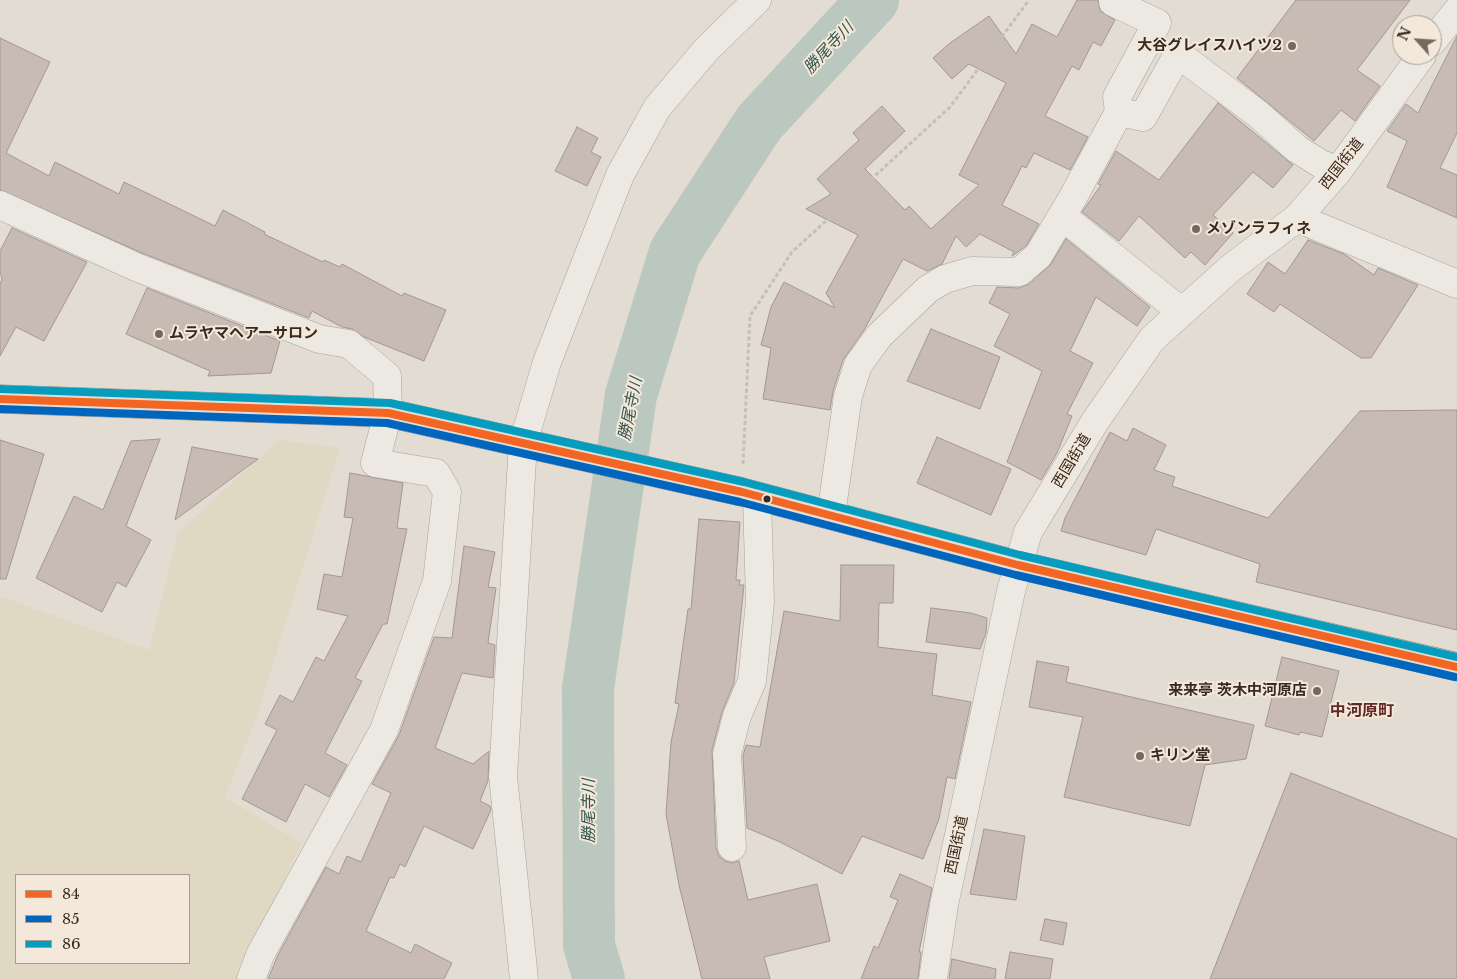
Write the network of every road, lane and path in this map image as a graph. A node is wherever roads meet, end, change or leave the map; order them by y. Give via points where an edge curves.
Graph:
1 (757, 0) edge
2 (1029, 0) edge
3 (1113, 2) dead end
4 (1457, 11) edge
5 (1442, 30) edge
6 (1415, 65) edge
7 (1119, 112) junction
8 (1338, 171) junction
9 (0, 205) edge
10 (1062, 216) junction
11 (1297, 218) junction
12 (1457, 284) edge
13 (1182, 312) junction
14 (0, 398) edge
15 (388, 413) junction
16 (532, 444) junction
17 (749, 494) junction
18 (831, 515) junction
19 (1018, 565) junction
20 (1457, 667) edge
21 (732, 847) dead end
22 (251, 979) edge
23 (524, 979) edge
24 (933, 979) edge

1 - 16 street via 706,50 657,108 620,175 548,362
2 - 17 path via 950,107 792,252 750,316
3 - 7 street via 1157,22 1117,97
4 - 5 street
6 - 8 street, 西国街道
7 - 8 street via 1143,118 1178,54 1258,114 1297,150
7 - 10 street
8 - 11 street, 西国街道
9 - 15 street via 136,267 319,339 349,344 387,376
10 - 13 street
10 - 18 street via 1038,256 1019,272 972,272 945,279 928,289 879,336 858,365 848,396
11 - 12 street
11 - 13 street, 西国街道 via 1232,267
13 - 19 street, 西国街道 via 1152,339 1094,423 1028,532
14 - 15 main road
15 - 16 main road
15 - 22 street via 375,463 436,473 448,492 437,581 384,730 260,955
16 - 17 main road
16 - 23 street via 503,776
17 - 18 main road
17 - 21 street via 760,602 752,682 737,716 727,754
18 - 19 main road
19 - 20 main road
19 - 24 street, 西国街道 via 944,905

